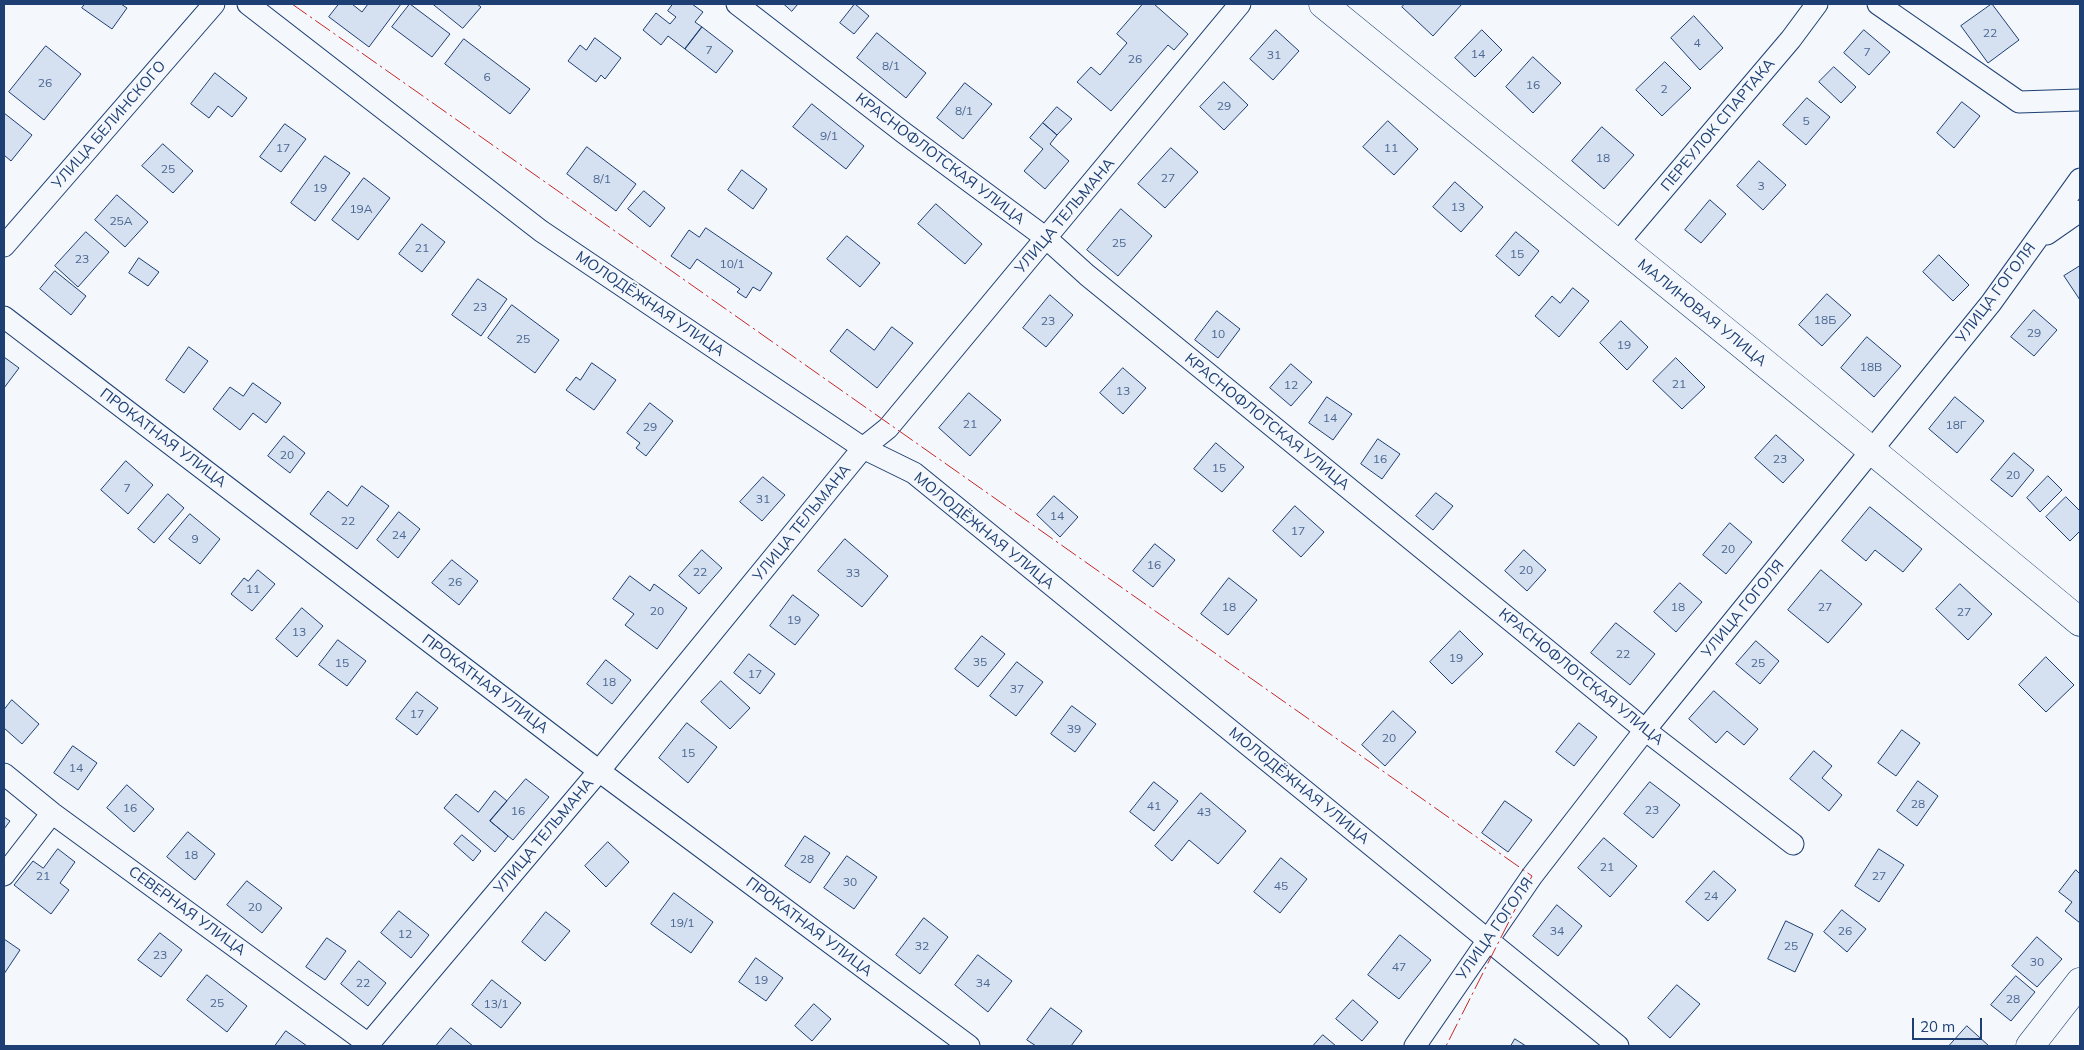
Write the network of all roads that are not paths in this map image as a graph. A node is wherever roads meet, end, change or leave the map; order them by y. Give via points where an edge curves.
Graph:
1 (214, 4) edge
2 (248, 4) edge
3 (738, 4) edge
4 (1240, 4) edge
5 (1323, 4) edge
6 (1817, 4) edge
7 (1878, 4) edge
8 (2080, 100) edge
9 (2080, 179) edge
10 (2080, 211) edge
11 (1046, 238) junction
12 (2035, 242) junction
13 (1617, 244) junction
14 (4, 246) edge
15 (4, 317) edge
16 (863, 448) junction
17 (1872, 449) junction
18 (2080, 622) edge
19 (1645, 730) junction
20 (599, 771) junction
21 (4, 774) edge
22 (52, 813) junction
23 (1793, 844) dead end
24 (4, 874) edge
25 (1487, 941) junction
26 (2080, 982) edge
27 (369, 1046) edge
28 (969, 1046) edge
29 (1415, 1046) edge
30 (1618, 1046) edge
31 (2030, 1046) edge

1 - 14 street, УЛИЦА БЕЛИНСКОГО
2 - 16 street, МОЛОДЁЖНАЯ УЛИЦА via 541,230
3 - 11 street, КРАСНОФЛОТСКАЯ УЛИЦА
4 - 11 street, УЛИЦА ТЕЛЬМАНА
5 - 13 street, МАЛИНОВАЯ УЛИЦА
6 - 13 street, ПЕРЕУЛОК СПАРТАКА
7 - 8 street via 2019,102
9 - 12 street, УЛИЦА ГОГОЛЯ
10 - 12 street
11 - 16 street, УЛИЦА ТЕЛЬМАНА via 888,428
11 - 19 street, КРАСНОФЛОТСКАЯ УЛИЦА
12 - 17 street, УЛИЦА ГОГОЛЯ via 1992,303
13 - 17 street, МАЛИНОВАЯ УЛИЦА
15 - 20 street, ПРОКАТНАЯ УЛИЦА
16 - 20 street, УЛИЦА ТЕЛЬМАНА
16 - 25 street, МОЛОДЁЖНАЯ УЛИЦА via 914,474
17 - 18 street, МАЛИНОВАЯ УЛИЦА
17 - 19 street, УЛИЦА ГОГОЛЯ
19 - 23 street, КРАСНОФЛОТСКАЯ УЛИЦА
19 - 25 street, УЛИЦА ГОГОЛЯ via 1532,876
20 - 27 street, УЛИЦА ТЕЛЬМАНА
20 - 28 street, ПРОКАТНАЯ УЛИЦА
21 - 22 street, СЕВЕРНАЯ УЛИЦА
22 - 24 street
22 - 27 street, СЕВЕРНАЯ УЛИЦА
25 - 29 street, УЛИЦА ГОГОЛЯ
25 - 30 street, МОЛОДЁЖНАЯ УЛИЦА
26 - 31 street

